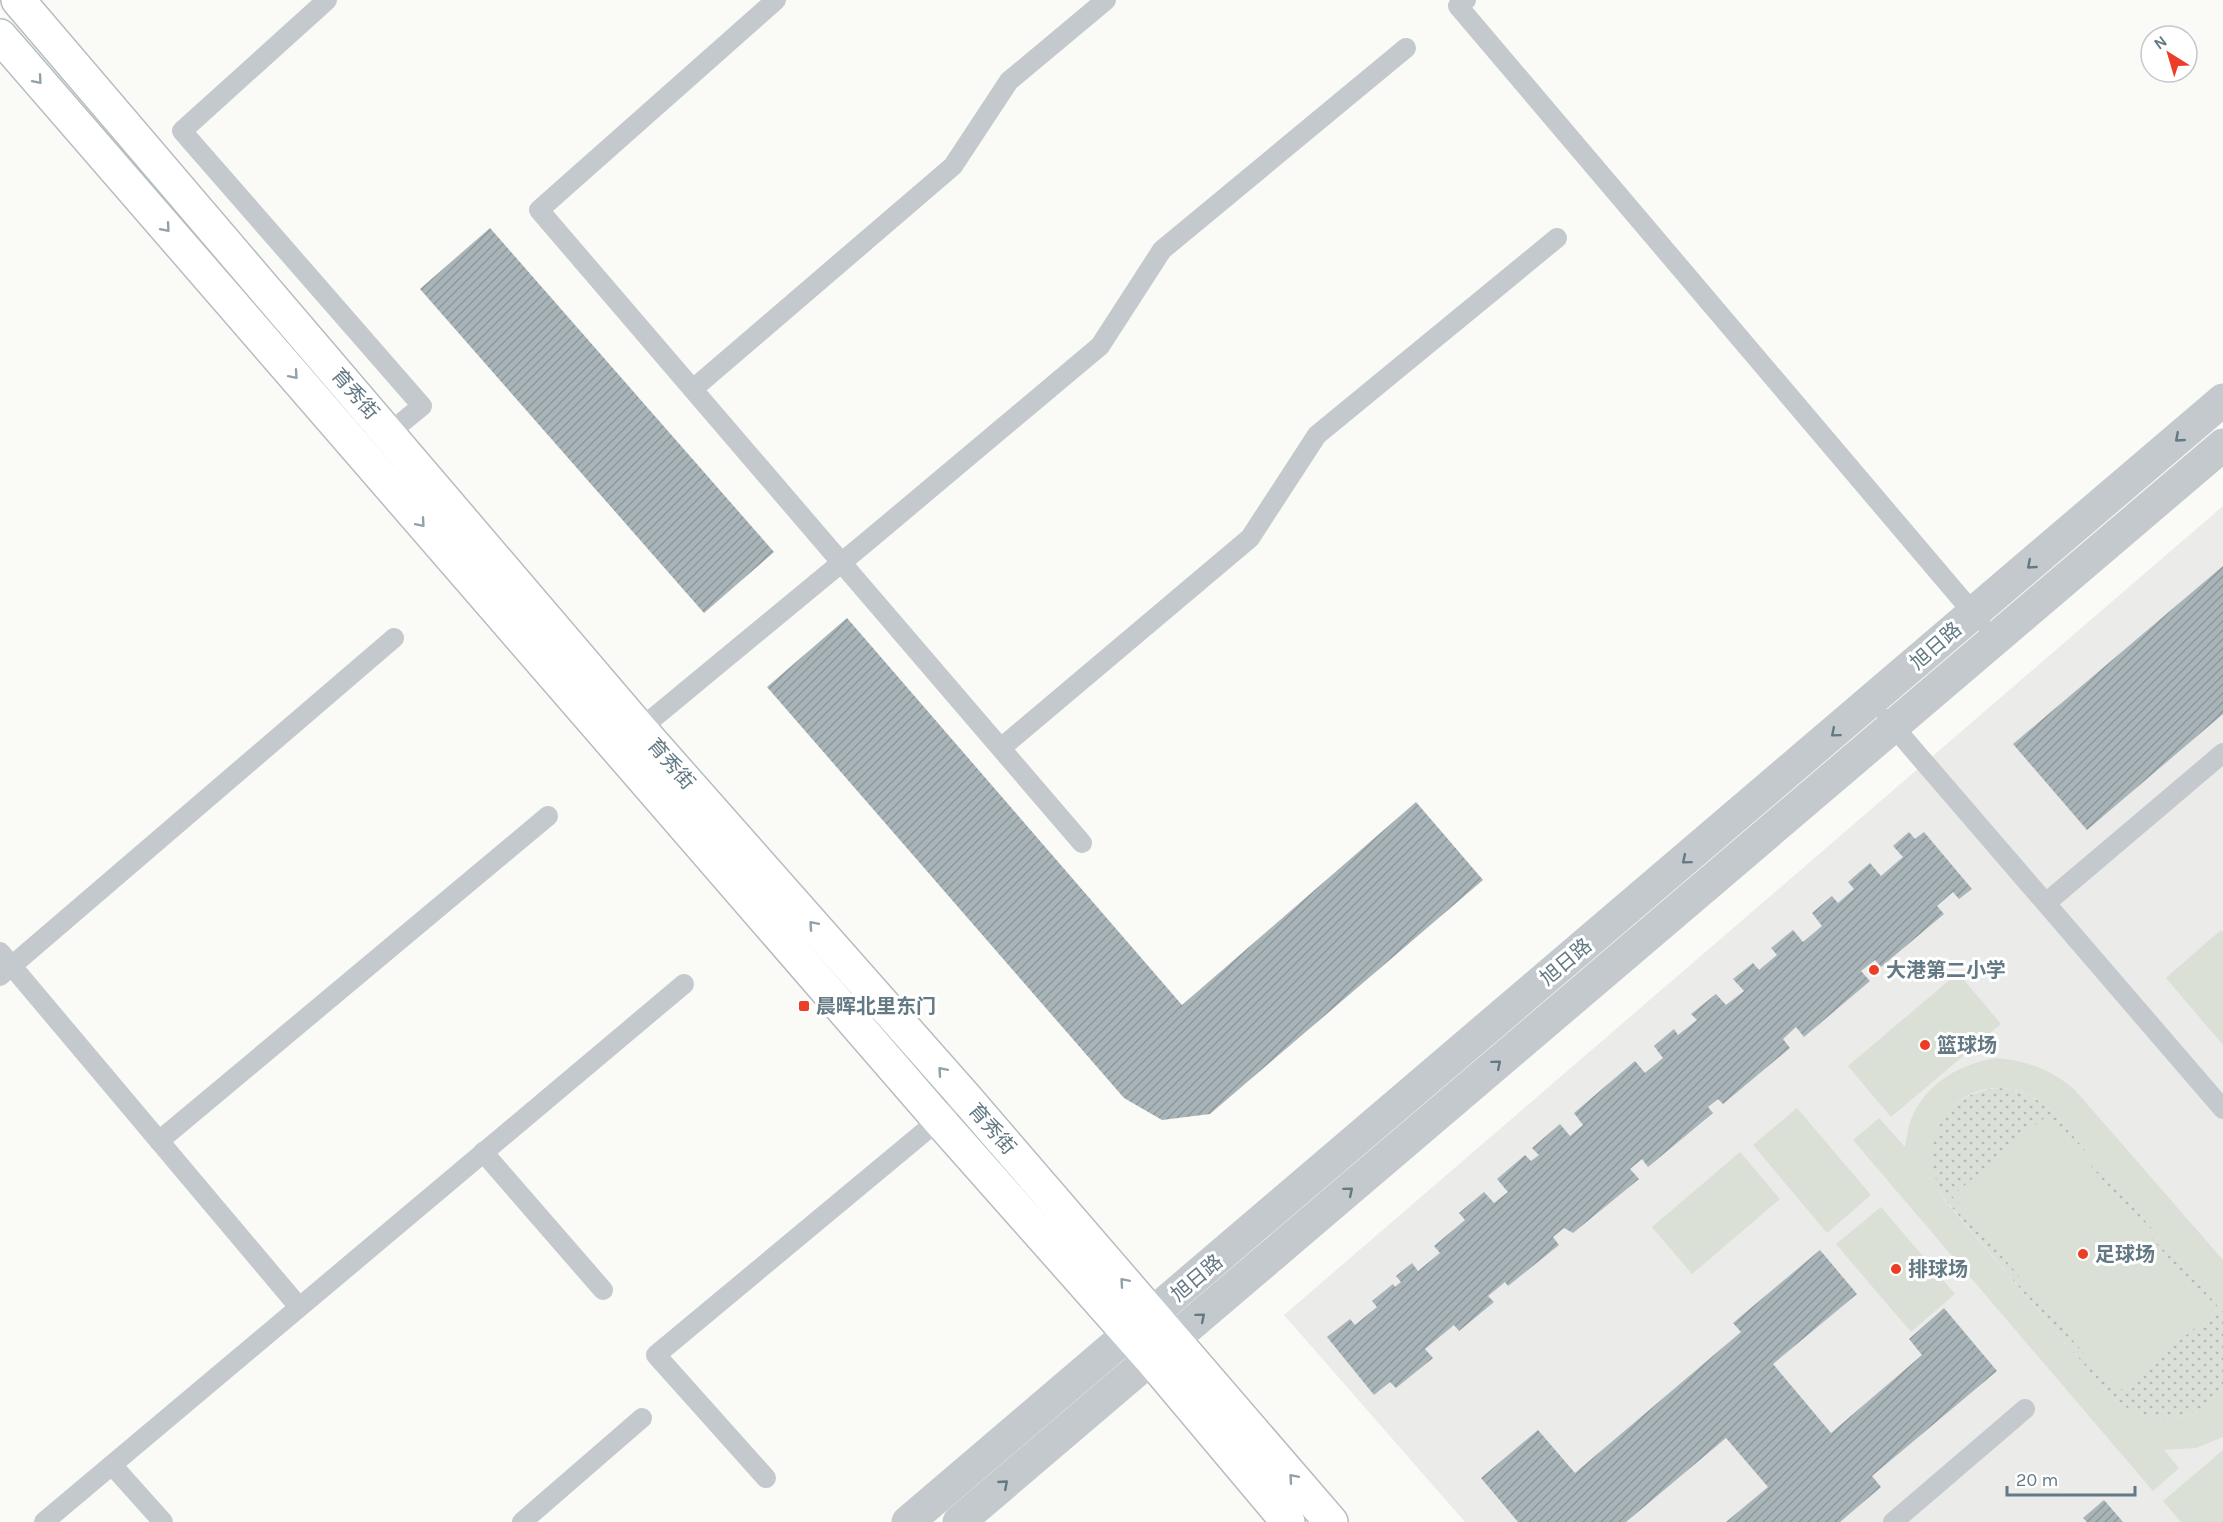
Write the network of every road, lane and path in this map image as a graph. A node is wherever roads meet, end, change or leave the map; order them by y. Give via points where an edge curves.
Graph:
1 (18, 0) edge
2 (327, 0) edge
3 (776, 0) edge
4 (1106, 0) edge
5 (1466, 0) edge
6 (0, 36) edge
7 (1406, 48) dead end
8 (1557, 238) dead end
9 (693, 389) junction
10 (2223, 400) edge
11 (388, 433) junction
12 (2223, 445) edge
13 (841, 562) junction
14 (1974, 614) junction
15 (394, 638) dead end
16 (1995, 640) junction
17 (1872, 701) junction
18 (1893, 726) junction
19 (640, 729) junction
20 (1001, 748) junction
21 (2223, 753) edge
22 (548, 816) dead end
23 (1082, 843) dead end
24 (2046, 903) junction
25 (4, 964) edge
26 (684, 984) dead end
27 (965, 1097) junction
28 (2223, 1109) edge
29 (939, 1120) junction
30 (159, 1141) junction
31 (483, 1152) junction
32 (603, 1290) dead end
33 (299, 1307) junction
34 (1141, 1325) junction
35 (1162, 1349) junction
36 (2025, 1409) dead end
37 (642, 1418) dead end
38 (112, 1465) junction
39 (766, 1478) dead end
40 (44, 1522) edge
41 (163, 1522) edge
42 (522, 1522) edge
43 (908, 1522) edge
44 (959, 1522) edge
45 (1288, 1522) edge
46 (1330, 1522) edge
47 (1893, 1522) edge

1 - 11 street, 育秀街
2 - 11 lane via 182,131 422,406
3 - 9 lane via 539,210
4 - 9 lane via 1009,81 953,166
5 - 14 lane via 1458,6
6 -> 29 street, 育秀街
7 - 13 lane via 1162,250 1100,346
8 - 20 lane via 1317,435 1250,538
9 - 13 lane
10 -> 14 street, 旭日路
11 - 19 street, 育秀街
12 - 16 street, 旭日路
13 - 19 lane
13 - 20 lane
14 - 16 lane
14 - 17 street, 旭日路
15 - 25 lane
16 - 18 street, 旭日路
17 - 18 lane
17 -> 34 street, 旭日路
18 - 24 lane
35 -> 18 street, 旭日路
27 -> 19 street, 育秀街
20 - 23 lane
21 - 24 lane
22 - 30 lane
24 - 28 lane
25 - 30 lane
26 - 31 lane
27 - 29 lane
34 -> 27 street, 育秀街
29 - 34 street, 育秀街
29 - 39 lane via 656,1355
30 - 33 lane
31 - 32 lane
31 - 33 lane
33 - 38 lane
34 - 35 street, 育秀街
34 - 43 street, 旭日路
44 -> 35 street, 旭日路
35 - 45 street, 育秀街
46 -> 35 street, 育秀街
36 - 47 lane
37 - 42 lane
38 - 40 lane
38 - 41 lane

